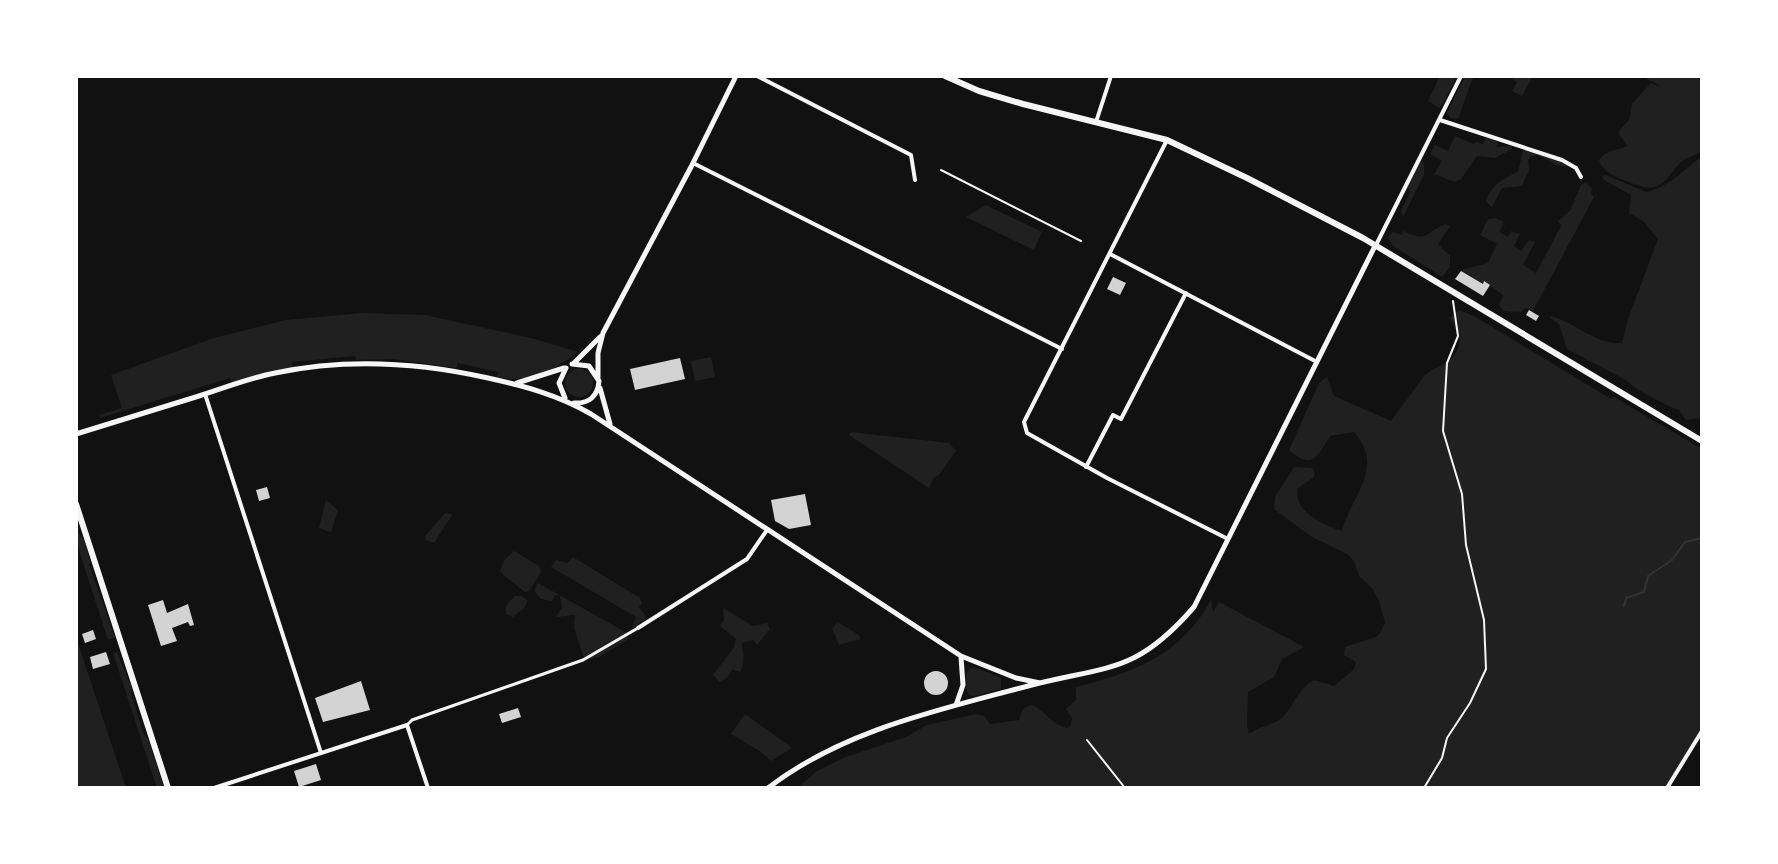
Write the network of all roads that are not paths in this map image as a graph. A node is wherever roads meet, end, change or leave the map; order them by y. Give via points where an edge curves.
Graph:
1 (736, 76) edge
2 (757, 76) edge
3 (945, 76) edge
4 (1111, 76) edge
5 (1461, 76) edge
6 (1440, 120) junction
7 (1096, 122) junction
8 (1167, 140) junction
9 (693, 163) junction
10 (1581, 177) dead end
11 (915, 180) dead end
12 (1375, 246) junction
13 (1110, 254) junction
14 (1186, 293) junction
15 (603, 333) junction
16 (1062, 349) junction
17 (1318, 363) junction
18 (569, 366) junction
19 (598, 377) junction
20 (514, 384) junction
21 (599, 384) junction
22 (205, 394) junction
23 (569, 401) junction
24 (613, 428) junction
25 (76, 434) edge
26 (1702, 441) edge
27 (1086, 467) junction
28 (76, 504) edge
29 (767, 530) junction
30 (1228, 539) junction
31 (638, 628) joint
32 (961, 656) junction
33 (1040, 683) junction
34 (955, 706) junction
35 (407, 725) junction
36 (1702, 731) edge
37 (321, 753) junction
38 (168, 788) edge
39 (214, 788) edge
40 (428, 788) edge
41 (768, 788) edge
42 (1667, 788) edge

1 - 9 street
2 - 11 street via 911,155
3 - 7 main road via 979,91
4 - 7 street
5 - 6 street
6 - 10 street via 1562,160
6 - 12 street
7 - 8 main road
8 - 12 main road
8 - 13 street
9 - 15 street
9 - 16 street
12 - 17 street
12 - 26 main road
13 - 14 street
13 - 16 street
14 - 17 street
14 - 27 street via 1121,419 1113,415
15 - 18 street
15 - 19 street
16 - 27 street via 1024,428
17 - 30 street
18 - 19 street via 586,365
18 - 20 street
18 - 23 street via 559,387
19 - 21 street
20 - 22 street via 455,370 371,363 275,373
20 - 23 street
21 - 23 street via 591,400
21 - 24 street
22 - 25 street
22 - 37 street
23 - 24 street
24 - 29 street
27 - 30 street
28 - 38 main road
29 - 31 street via 747,559
29 - 32 street
30 - 33 street via 1194,607 1153,648 1117,667
31 - 35 street via 583,660
32 - 33 street
32 - 34 street via 962,692
33 - 34 street
34 - 41 street via 834,747
35 - 37 street
35 - 40 street
36 - 42 street
37 - 39 street

